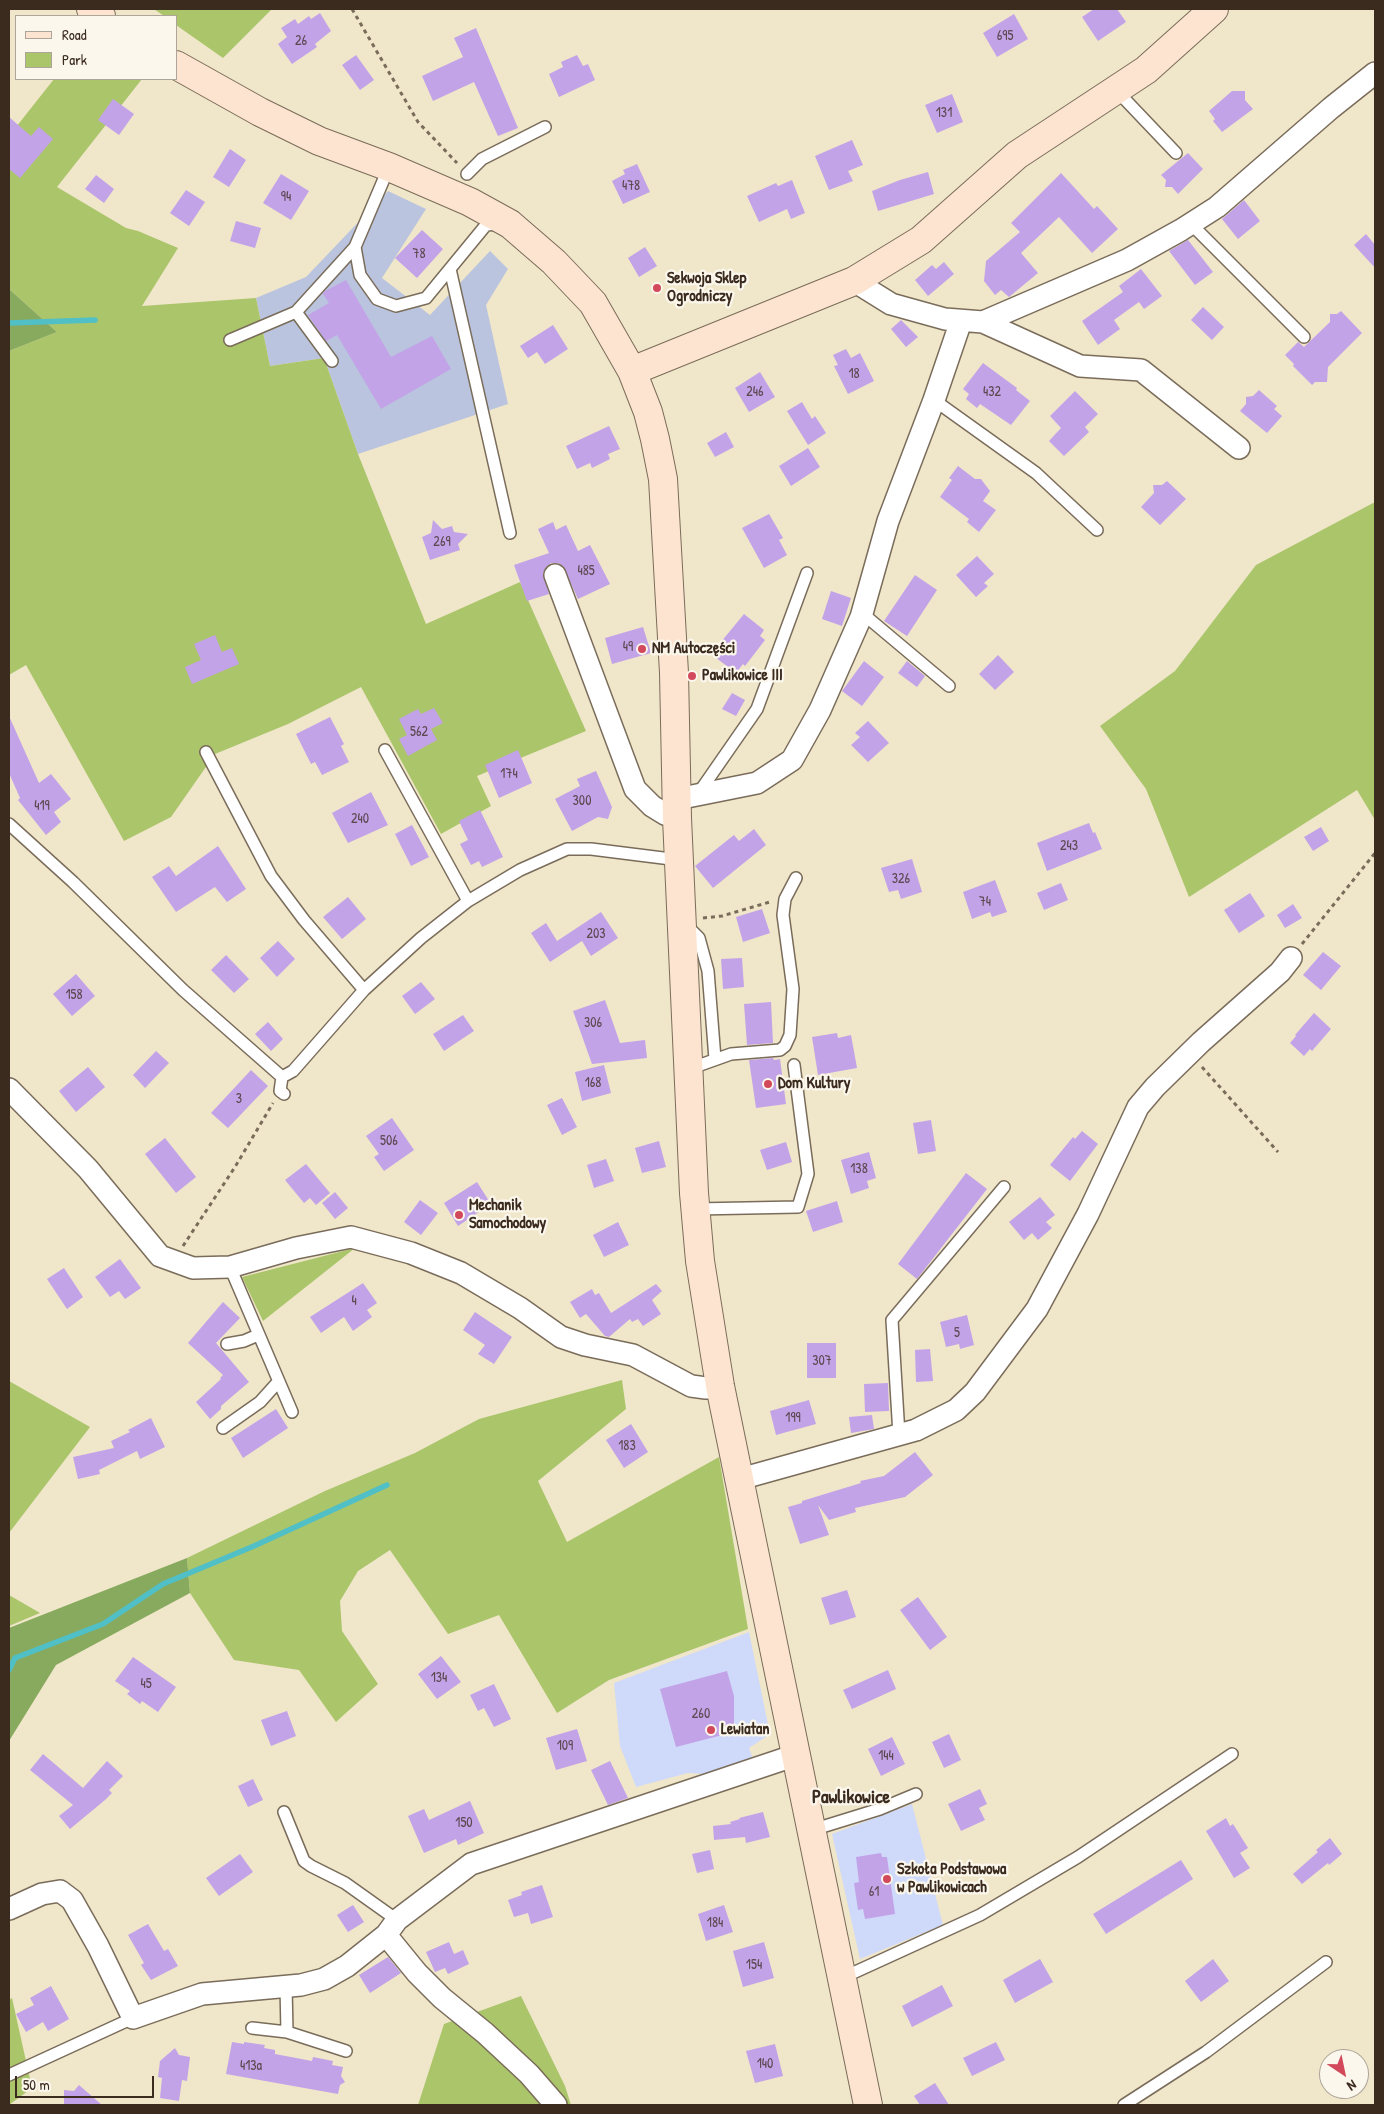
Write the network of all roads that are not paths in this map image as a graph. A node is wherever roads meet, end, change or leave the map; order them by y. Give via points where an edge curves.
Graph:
1 (1214, 9) edge
2 (178, 67) edge
3 (1372, 82) edge
4 (1116, 90) junction
5 (545, 127) dead end
6 (1176, 153) dead end
7 (389, 168) junction
8 (467, 174) road end
9 (510, 224) junction
10 (1191, 224) junction
11 (355, 247) junction
12 (450, 269) junction
13 (854, 281) junction
14 (296, 312) junction
15 (961, 321) junction
16 (983, 322) junction
17 (1304, 337) dead end
18 (230, 340) dead end
19 (332, 361) dead end
20 (632, 371) junction
21 (934, 400) junction
22 (1240, 448) dead end
23 (1097, 530) dead end
24 (510, 533) dead end
25 (807, 573) dead end
26 (555, 576) dead end
27 (862, 613) junction
28 (950, 686) dead end
29 (385, 750) dead end
30 (206, 752) dead end
31 (684, 804) junction
32 (9, 824) edge
33 (679, 860) junction
34 (796, 878) dead end
35 (468, 901) junction
36 (681, 920) junction
37 (1291, 958) road end
38 (364, 990) junction
39 (715, 1059) junction
40 (794, 1065) dead end
41 (689, 1069) junction
42 (282, 1077) junction
43 (9, 1090) edge
44 (282, 1093) road end
45 (1004, 1187) dead end
46 (696, 1209) junction
47 (230, 1267) junction
48 (258, 1335) junction
49 (228, 1344) dead end
50 (278, 1382) junction
51 (720, 1386) junction
52 (292, 1412) dead end
53 (223, 1428) dead end
54 (899, 1435) junction
55 (740, 1479) junction
56 (1232, 1754) dead end
57 (796, 1755) junction
58 (916, 1794) dead end
59 (284, 1812) dead end
60 (812, 1830) junction
61 (9, 1909) edge
62 (392, 1928) junction
63 (1326, 1962) dead end
64 (842, 1978) junction
65 (286, 1986) junction
66 (133, 2018) junction
67 (252, 2028) dead end
68 (287, 2032) junction
69 (346, 2052) dead end
70 (9, 2075) edge
71 (556, 2105) edge
72 (868, 2105) edge
73 (1124, 2105) edge

1 - 4 main road via 1146,70
2 - 7 main road via 319,141
3 - 10 street via 1217,207
4 - 6 lane
4 - 13 main road via 1017,155 921,240
5 - 8 lane via 482,159
7 - 9 main road via 470,202
7 - 11 lane
9 - 12 lane via 486,225
9 - 20 main road via 554,262 593,303
10 - 16 street via 1126,260
10 - 17 lane
11 - 12 lane via 360,276 377,299 396,306 426,298
11 - 14 lane
12 - 24 lane
13 - 15 street via 890,304
13 - 20 main road
14 - 18 lane
14 - 19 lane
15 - 16 street
15 - 21 street
16 - 22 street via 1080,366 1140,370
20 - 31 main road via 653,430 663,479
21 - 23 lane via 1036,473
21 - 27 street via 888,521
25 - 31 lane via 757,709
26 - 31 street via 635,789 665,814
27 - 28 lane
27 - 31 street via 820,710 792,760 758,783
29 - 35 lane
30 - 38 lane via 271,876
31 - 33 main road
32 - 42 lane via 182,990
33 - 35 lane via 567,849 520,870
33 - 36 main road
34 - 39 lane via 785,899 782,915 793,989 790,1035 780,1050 731,1054
35 - 38 lane
36 - 39 lane via 699,938 708,970
36 - 41 main road
37 - 54 street via 1138,1107 1088,1214 1037,1309 975,1392 956,1410
38 - 42 lane via 293,1072
39 - 41 lane
40 - 46 lane via 808,1174 798,1208
41 - 46 main road
42 - 44 lane
43 - 47 street via 88,1169 160,1256 193,1268
45 - 54 lane via 892,1320
46 - 51 main road via 700,1261
47 - 48 lane
47 - 51 street via 351,1236 411,1253 461,1273 561,1337 633,1355 691,1386
48 - 49 lane
48 - 50 lane
50 - 52 lane
50 - 53 lane via 260,1402
51 - 55 main road
54 - 55 street
55 - 57 main road
56 - 64 lane via 1078,1857 980,1915
57 - 60 main road
57 - 62 street via 471,1864
58 - 60 lane
59 - 62 lane via 304,1861 345,1883
60 - 64 main road
61 - 66 street via 42,1894 60,1892 72,1900
62 - 65 street via 347,1966 324,1979
62 - 71 street via 417,1973 529,2074
63 - 73 lane via 1206,2052
64 - 72 main road
65 - 66 street via 202,1994
65 - 68 lane
66 - 70 lane
67 - 68 lane
68 - 69 lane

